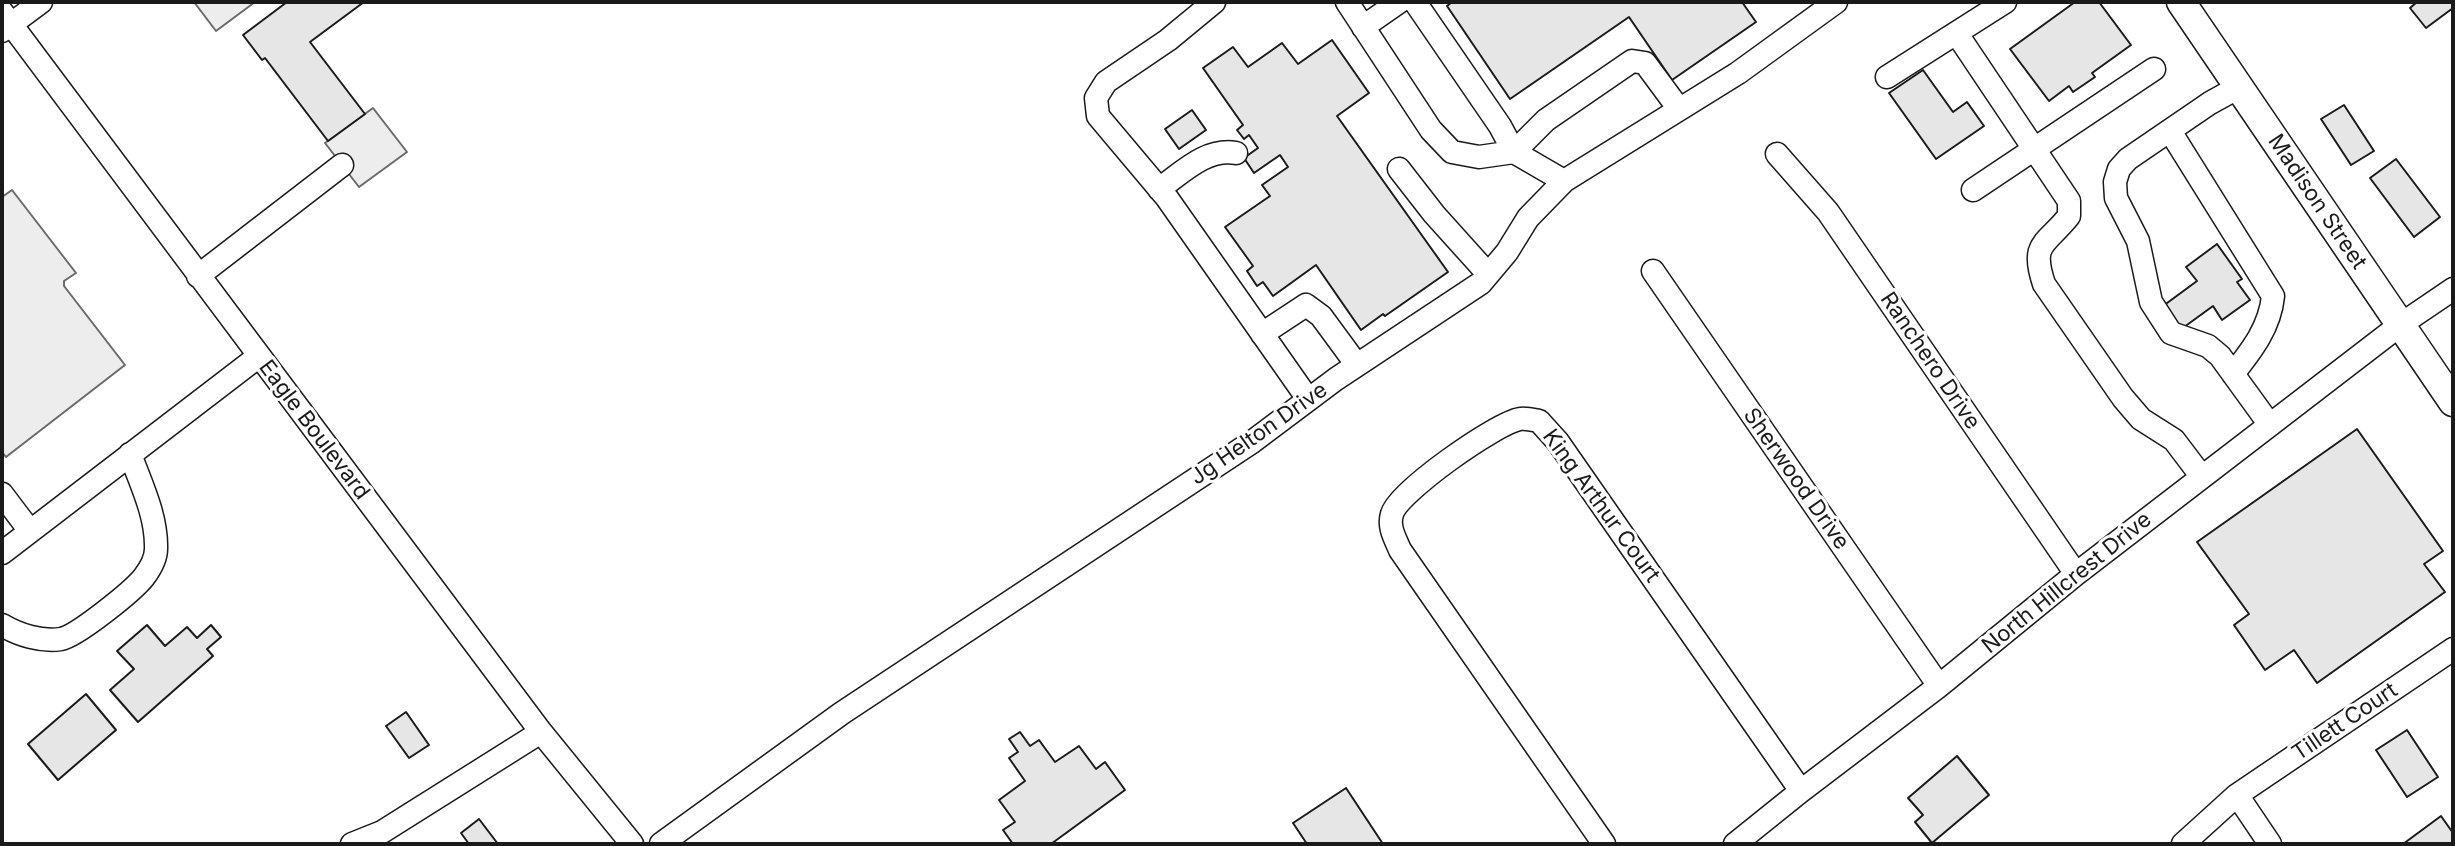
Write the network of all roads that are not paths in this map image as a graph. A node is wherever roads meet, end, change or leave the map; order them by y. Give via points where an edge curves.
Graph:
1 (41, 2) edge
2 (1214, 2) edge
3 (1347, 2) edge
4 (1399, 2) edge
5 (1415, 2) edge
6 (1836, 2) edge
7 (2005, 2) edge
8 (2181, 2) edge
9 (5, 23) edge
10 (1363, 27) junction
11 (1957, 34) junction
12 (2154, 69) dead end
13 (1887, 77) dead end
14 (2239, 87) junction
15 (1679, 109) junction
16 (2170, 131) junction
17 (2035, 149) junction
18 (1514, 152) junction
19 (1236, 153) dead end
20 (1777, 154) dead end
21 (342, 165) dead end
22 (1399, 169) dead end
23 (1564, 181) junction
24 (1159, 189) junction
25 (1973, 190) dead end
26 (1653, 271) dead end
27 (1488, 274) junction
28 (198, 276) junction
29 (2453, 289) edge
30 (2400, 325) junction
31 (1262, 334) junction
32 (259, 356) junction
33 (1357, 365) junction
34 (2233, 374) junction
35 (1308, 399) junction
36 (2453, 402) edge
37 (2270, 425) junction
38 (130, 454) junction
39 (2202, 477) junction
40 (2, 494) edge
41 (30, 531) junction
42 (2, 553) edge
43 (2076, 574) junction
44 (2, 625) edge
45 (2453, 649) edge
46 (1939, 686) junction
47 (541, 732) junction
48 (1801, 791) junction
49 (2237, 795) junction
50 (1744, 841) edge
51 (352, 844) edge
52 (632, 844) edge
53 (661, 844) edge
54 (1604, 844) edge
55 (2183, 844) edge
56 (2270, 844) edge

1 - 9 street
2 - 24 street via 1106,82 1096,98 1098,116
3 - 10 street
4 - 10 street
5 - 18 street
6 - 15 street, Jg Helton Drive
7 - 11 street
8 - 14 main road, Madison Street
9 - 28 street, Eagle Boulevard
10 - 18 street via 1431,130 1452,152 1479,157
11 - 13 street
11 - 17 street
12 - 17 street
14 - 16 street
14 - 30 main road, Madison Street
15 - 18 street via 1645,63 1632,61 1546,120
15 - 23 street, Jg Helton Drive
16 - 34 street via 2273,296 2256,345
16 - 34 street via 2119,169 2116,198 2138,241 2151,302 2171,333 2208,346
17 - 25 street
17 - 39 street via 2069,201 2069,216 2041,244 2044,284 2123,398 2141,419 2174,440
18 - 23 street
19 - 24 street via 1205,157
20 - 43 street, Ranchero Drive via 1828,212
21 - 28 street
22 - 27 street
23 - 27 street, Jg Helton Drive via 1528,218
24 - 31 street
26 - 46 street, Sherwood Drive
27 - 33 street, Jg Helton Drive
28 - 32 street, Eagle Boulevard
29 - 30 street, North Hillcrest Drive
30 - 36 main road, Madison Street
30 - 37 street, North Hillcrest Drive
31 - 33 street via 1306,305 1321,316
31 - 35 street
32 - 38 street
32 - 47 street, Eagle Boulevard
33 - 35 street, Jg Helton Drive
34 - 37 street
35 - 53 street, Jg Helton Drive via 1252,442 842,713
37 - 39 street, North Hillcrest Drive
38 - 41 street
38 - 44 street via 151,512 156,550 142,580 75,634 60,639 39,639
39 - 43 street, North Hillcrest Drive
40 - 41 street
41 - 42 street
43 - 46 street, North Hillcrest Drive
45 - 49 street, Tillett Court
46 - 48 street, North Hillcrest Drive
47 - 51 street via 382,832
47 - 52 street, Eagle Boulevard
48 - 50 street, North Hillcrest Drive
48 - 54 street, King Arthur Court via 1558,442 1539,421 1521,418 1483,435 1403,496 1392,511 1390,526 1400,550
49 - 55 street, Tillett Court
49 - 56 street

